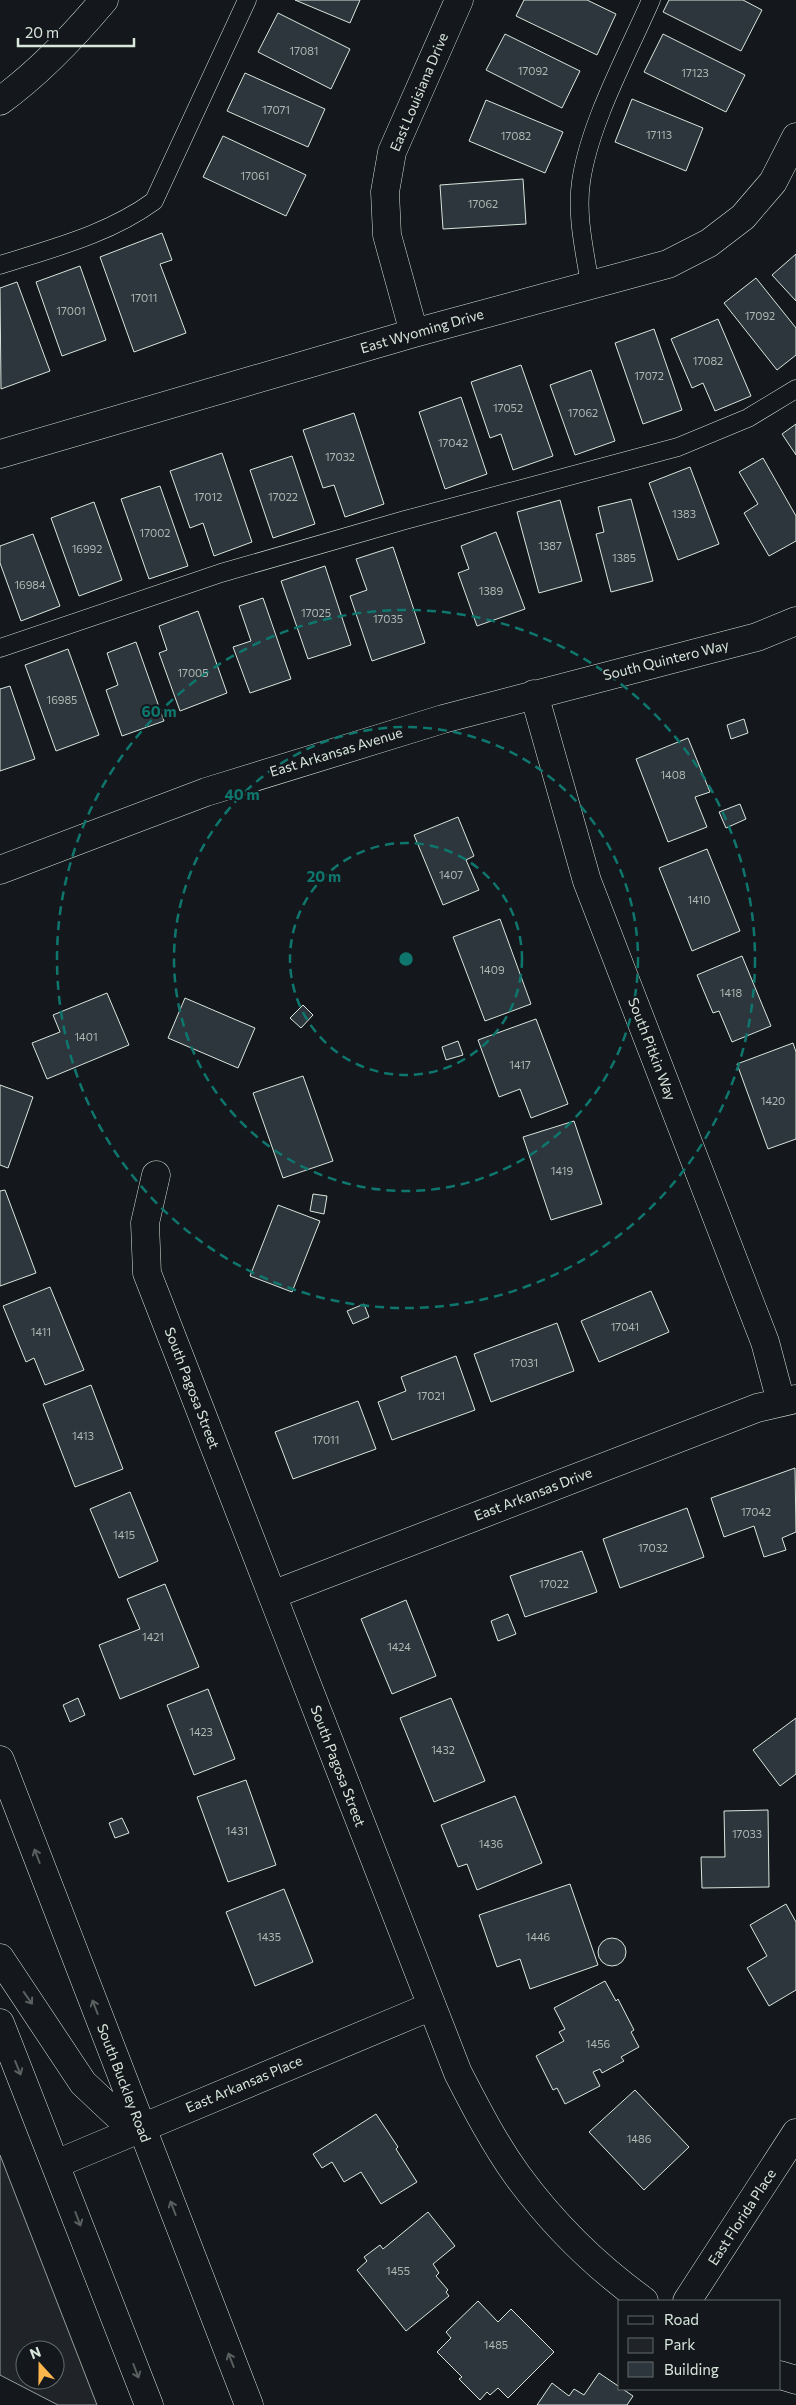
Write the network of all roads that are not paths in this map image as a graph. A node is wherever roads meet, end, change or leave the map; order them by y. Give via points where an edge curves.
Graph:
1 (104, 0) edge
2 (248, 0) edge
3 (459, 0) edge
4 (651, 0) edge
5 (0, 101) edge
6 (796, 137) edge
7 (0, 266) edge
8 (590, 285) junction
9 (414, 332) junction
10 (796, 389) edge
11 (0, 454) edge
12 (796, 621) edge
13 (0, 648) edge
14 (534, 694) junction
15 (0, 870) edge
16 (156, 1175) dead end
17 (788, 1400) edge
18 (272, 1595) junction
19 (0, 1760) edge
20 (0, 1958) edge
21 (432, 2006) junction
22 (0, 2023) edge
23 (141, 2126) junction
24 (796, 2133) edge
25 (56, 2164) junction
26 (643, 2300) edge
27 (688, 2300) edge
28 (781, 2375) edge
29 (796, 2380) edge
30 (149, 2405) edge
31 (249, 2405) edge

1 - 5 street via 72,39
2 - 7 lane via 154,200 131,218 99,232
3 - 9 street, East Louisiana Drive via 392,152 385,192 388,235
4 - 8 lane via 593,134 580,183 580,221
6 - 8 street, East Wyoming Drive via 773,182 743,217 709,243 668,264
8 - 9 street, East Wyoming Drive
9 - 11 street, East Wyoming Drive
10 - 13 lane via 748,418 678,447 221,573
12 - 14 street, South Quintero Way via 757,637
14 - 15 street, East Arkansas Avenue via 443,718 206,792
14 - 17 street, South Pitkin Way via 587,880
16 - 18 street, South Pagosa Street via 145,1223 147,1273
17 - 18 street, East Arkansas Drive via 757,1408
18 - 21 street, South Pagosa Street
23 -> 19 street, South Buckley Road
20 -> 23 street via 83,2083 117,2116
21 - 23 street, East Arkansas Place
21 - 26 street, South Pagosa Street via 458,2073 485,2126 517,2176 555,2221 619,2283
22 -> 25 street
23 - 25 street, East Arkansas Place
31 -> 23 street, South Buckley Road
24 - 27 street, East Florida Place
25 -> 30 street
28 - 29 street

